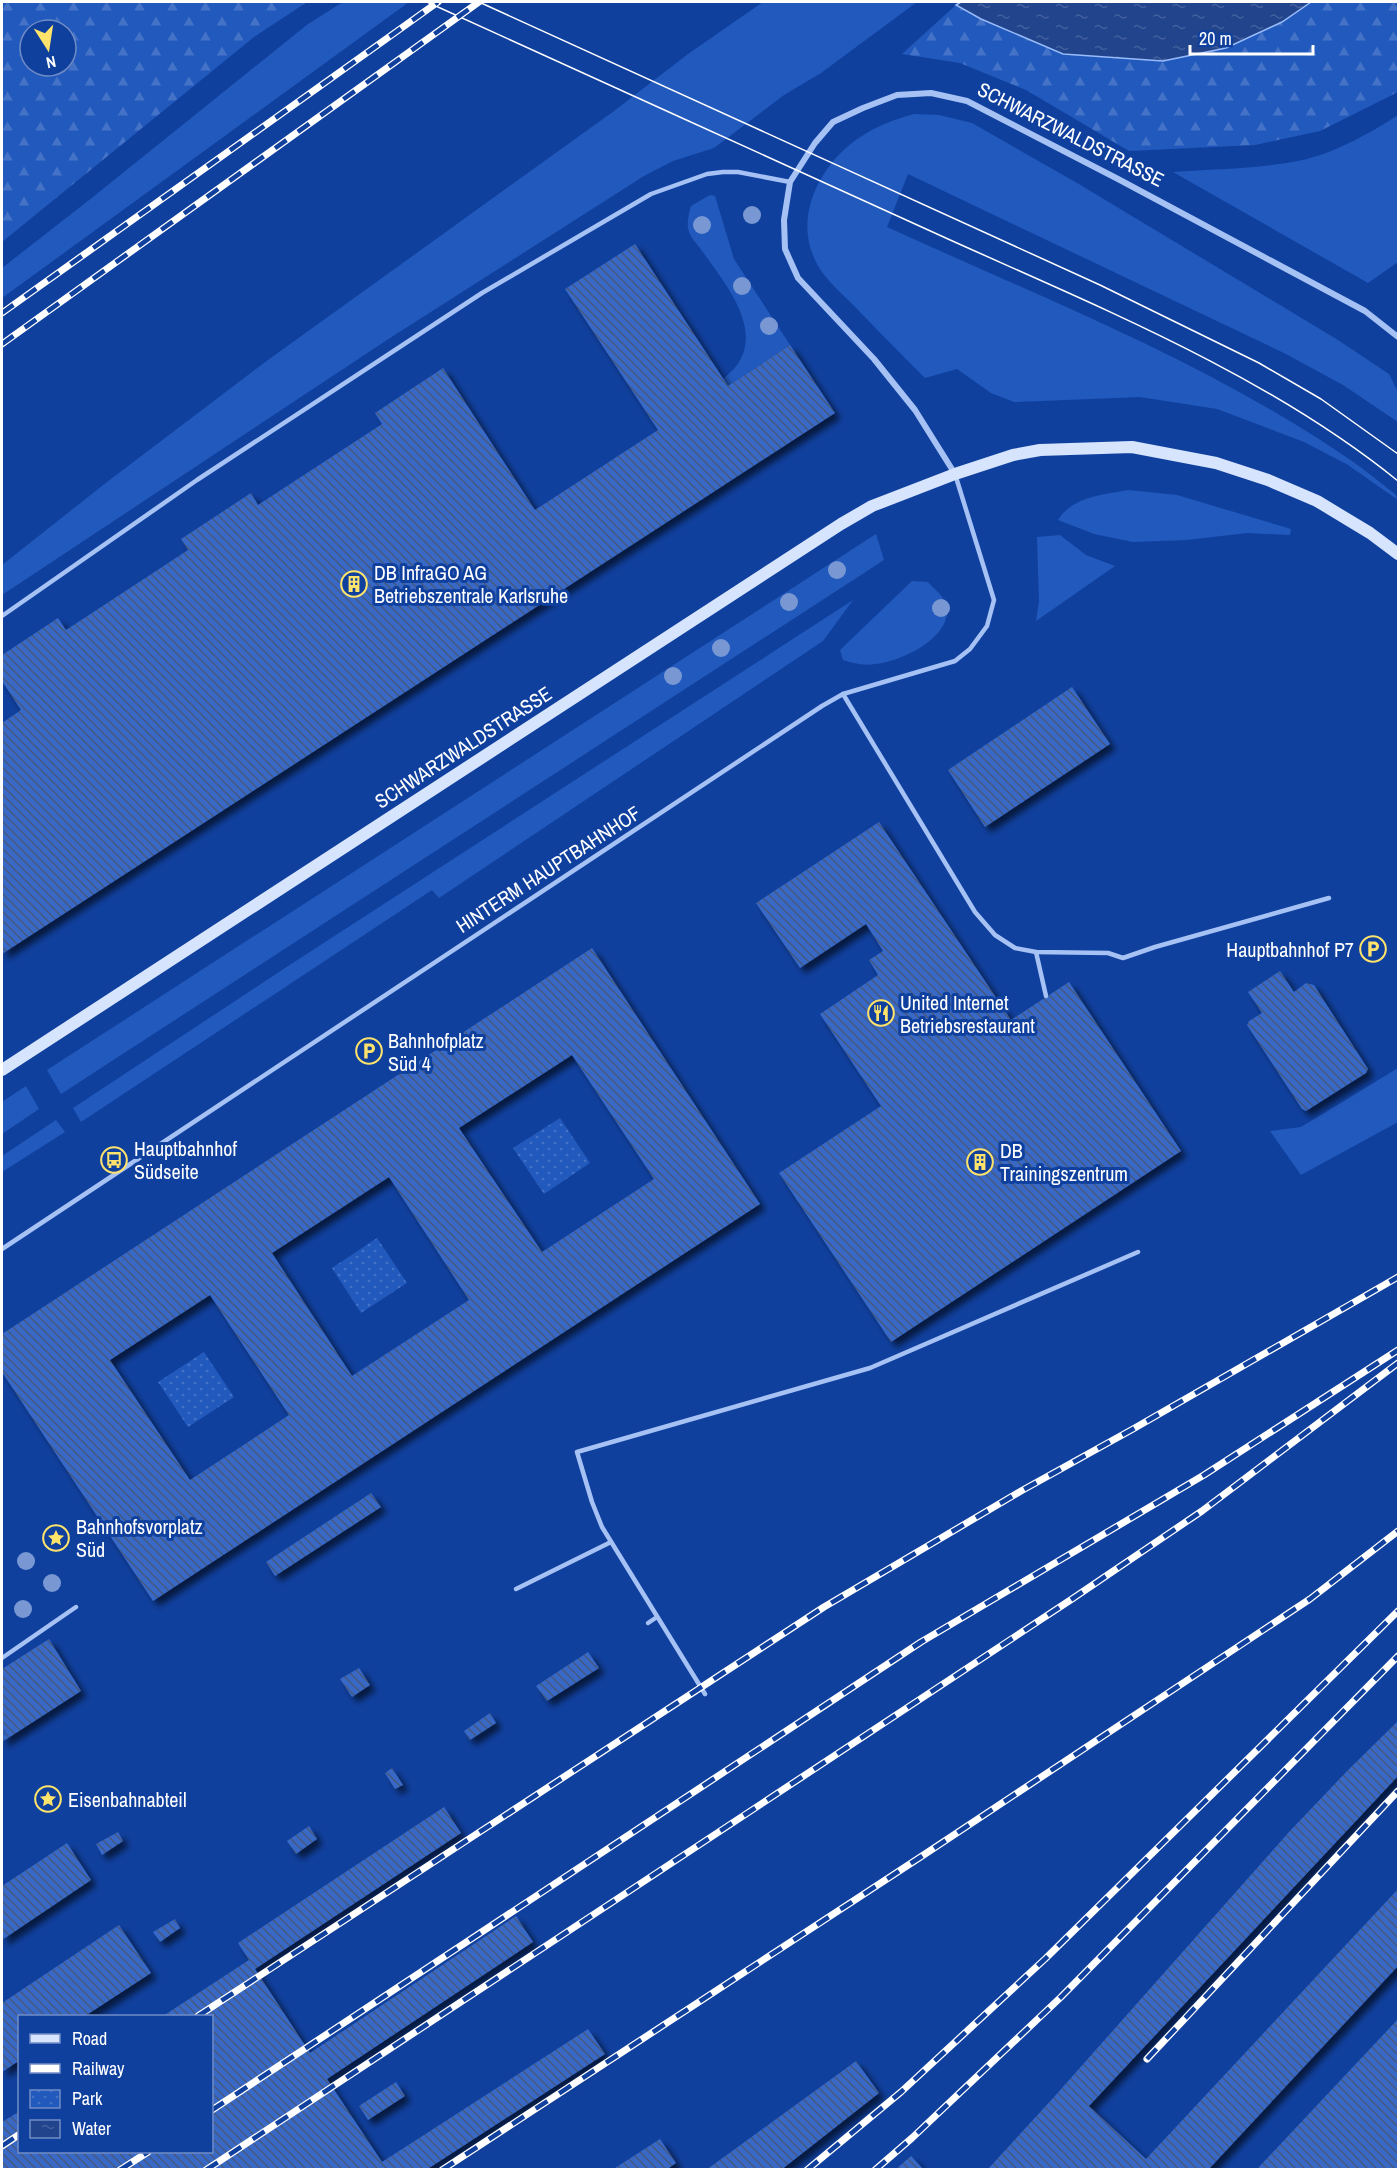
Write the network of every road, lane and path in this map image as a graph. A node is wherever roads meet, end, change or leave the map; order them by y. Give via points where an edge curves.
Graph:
1 (790, 182) junction
2 (1398, 337) edge
3 (955, 474) junction
4 (1398, 554) edge
5 (2, 616) edge
6 (843, 694) junction
7 (1329, 898) dead end
8 (1036, 952) junction
9 (1046, 996) dead end
10 (2, 1070) edge
11 (2, 1249) edge
12 (1138, 1252) dead end
13 (611, 1542) junction
14 (516, 1589) dead end
15 (76, 1606) dead end
16 (657, 1617) junction
17 (648, 1623) dead end
18 (2, 1658) edge
19 (705, 1694) dead end

1 - 2 street, SCHWARZWALDSTRASSE via 833,122 863,108 897,95 931,93 967,101 1365,311
1 - 3 street, SCHWARZWALDSTRASSE via 784,220 785,249 798,278 874,358 915,410
1 - 5 lane via 723,172 651,194 482,293 197,480
3 - 4 main road, SCHWARZWALDSTRASSE via 1040,450 1132,447 1216,463 1268,480 1317,501
3 - 6 lane, HINTERM HAUPTBAHNHOF via 994,600 987,626 970,649 954,661
3 - 10 main road, SCHWARZWALDSTRASSE via 872,506 841,524
6 - 8 lane via 975,912 995,935 1015,948
6 - 11 lane, HINTERM HAUPTBAHNHOF
7 - 8 lane via 1124,958 1108,953
8 - 9 lane
12 - 13 lane via 870,1368 577,1452 592,1502
13 - 14 lane
13 - 16 lane
15 - 18 lane
16 - 17 lane
16 - 19 lane

